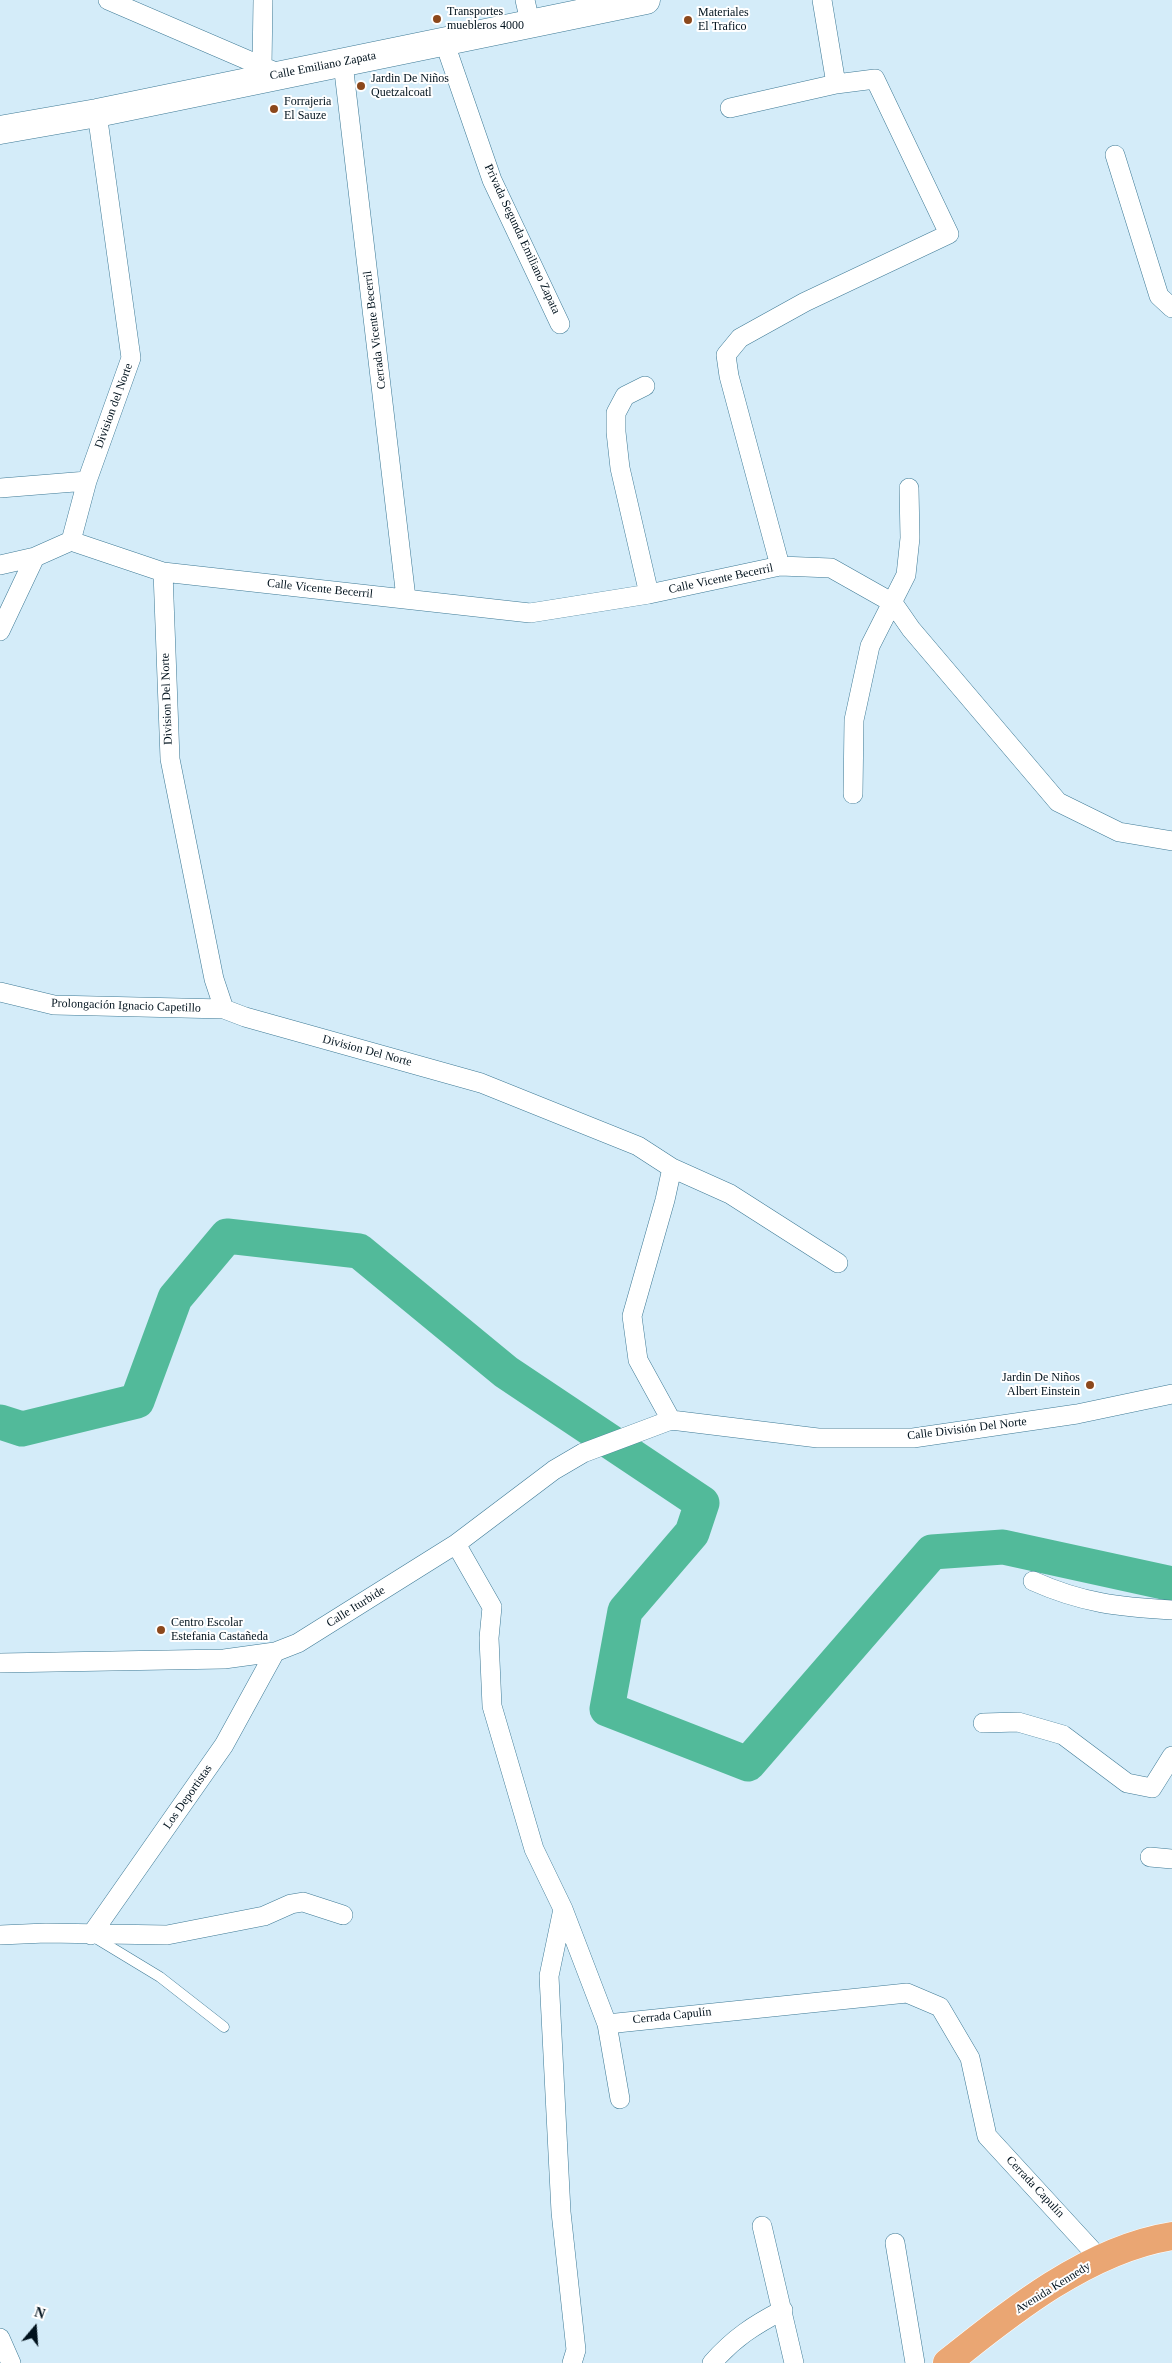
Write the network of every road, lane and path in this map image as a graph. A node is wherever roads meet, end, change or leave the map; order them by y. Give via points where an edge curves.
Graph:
1 (108, 0) edge
2 (263, 0) edge
3 (646, 0) edge
4 (822, 0) edge
5 (528, 11) edge
6 (444, 42) junction
7 (343, 63) junction
8 (271, 71) junction
9 (836, 84) junction
10 (730, 108) dead end
11 (97, 113) junction
12 (0, 130) edge
13 (1115, 155) dead end
14 (1172, 308) edge
15 (560, 324) dead end
16 (645, 386) dead end
17 (87, 481) junction
18 (0, 488) edge
19 (909, 488) dead end
20 (71, 541) junction
21 (35, 557) junction
22 (0, 565) edge
23 (780, 566) junction
24 (162, 572) junction
25 (649, 594) junction
26 (406, 598) junction
27 (893, 603) junction
28 (0, 630) edge
29 (853, 794) dead end
30 (1172, 840) edge
31 (0, 992) edge
32 (224, 1009) junction
33 (672, 1168) junction
34 (838, 1263) dead end
35 (1172, 1394) edge
36 (664, 1422) junction
37 (456, 1544) junction
38 (1033, 1581) dead end
39 (1172, 1610) edge
40 (275, 1652) junction
41 (0, 1663) edge
42 (983, 1723) dead end
43 (1172, 1756) edge
44 (1150, 1857) dead end
45 (1172, 1859) edge
46 (563, 1909) junction
47 (342, 1915) dead end
48 (0, 1935) edge
49 (91, 1935) junction
50 (607, 2024) junction
51 (224, 2027) dead end
52 (620, 2099) dead end
53 (762, 2226) dead end
54 (1172, 2236) edge
55 (895, 2242) dead end
56 (1100, 2259) junction
57 (783, 2310) junction
58 (0, 2338) edge
59 (11, 2363) edge
60 (572, 2363) edge
61 (712, 2363) edge
62 (794, 2363) edge
63 (915, 2363) edge
64 (947, 2363) edge

1 - 8 street
2 - 8 street
3 - 5 main road, Calle Emiliano Zapata
4 - 9 street
5 - 6 main road, Calle Emiliano Zapata
6 - 7 main road, Calle Emiliano Zapata
6 - 15 street, Privada Segunda Emiliano Zapata via 492,180
7 - 8 main road, Calle Emiliano Zapata
7 - 26 street, Cerrada Vicente Becerril
8 - 11 main road, Calle Emiliano Zapata
9 - 10 street
9 - 23 street via 875,79 949,234 804,302 740,338 726,356
11 - 12 main road, Calle Emiliano Zapata
11 - 17 street, Division del Norte via 131,358
13 - 14 street via 1159,296
16 - 25 street via 626,396 616,413 616,432 620,468
17 - 18 street
17 - 20 street, Division del Norte
19 - 27 street via 910,538 906,575
20 - 21 street
20 - 24 street
21 - 22 street
21 - 28 street
23 - 25 street, Calle Vicente Becerril
23 - 27 street, Calle Vicente Becerril via 832,568
24 - 26 street, Calle Vicente Becerril
24 - 32 street, Division Del Norte via 170,759 214,979
25 - 26 street, Calle Vicente Becerril via 530,613
27 - 29 street via 870,646 854,720
27 - 30 street, Calle Vicente Becerril via 911,629 1058,802 1118,832
31 - 32 street, Prolongación Ignacio Capetillo via 54,1005
32 - 33 street, Division Del Norte via 481,1083 638,1146
33 - 34 street, Division Del Norte via 730,1194
33 - 36 street via 632,1316 638,1360
35 - 36 street, Calle División Del Norte via 1077,1414 913,1438 818,1438
36 - 37 street, Calle Iturbide via 583,1454 554,1470
37 - 40 street, Calle Iturbide via 298,1643
37 - 46 street via 492,1607 489,1638 492,1706 534,1849
38 - 39 street via 1062,1594 1118,1607
40 - 41 street, Calle Iturbide via 224,1659
40 - 49 street, Los Deportistas via 224,1744
42 - 43 street via 1018,1722 1063,1735 1127,1783 1152,1788
44 - 45 street
46 - 50 street
46 - 60 street via 549,1976 561,2212 576,2350
47 - 49 street via 303,1902 264,1916 166,1935
48 - 49 street
49 - 51 lane via 160,1977
50 - 52 street
50 - 56 street, Cerrada Capulín via 907,1993 940,2007 970,2058 987,2136
53 - 57 street
54 - 56 main road, Avenida Kennedy via 1130,2246
55 - 63 street
56 - 64 main road, Avenida Kennedy via 1063,2279 988,2330
57 - 61 street via 749,2328
57 - 62 street
58 - 59 street

